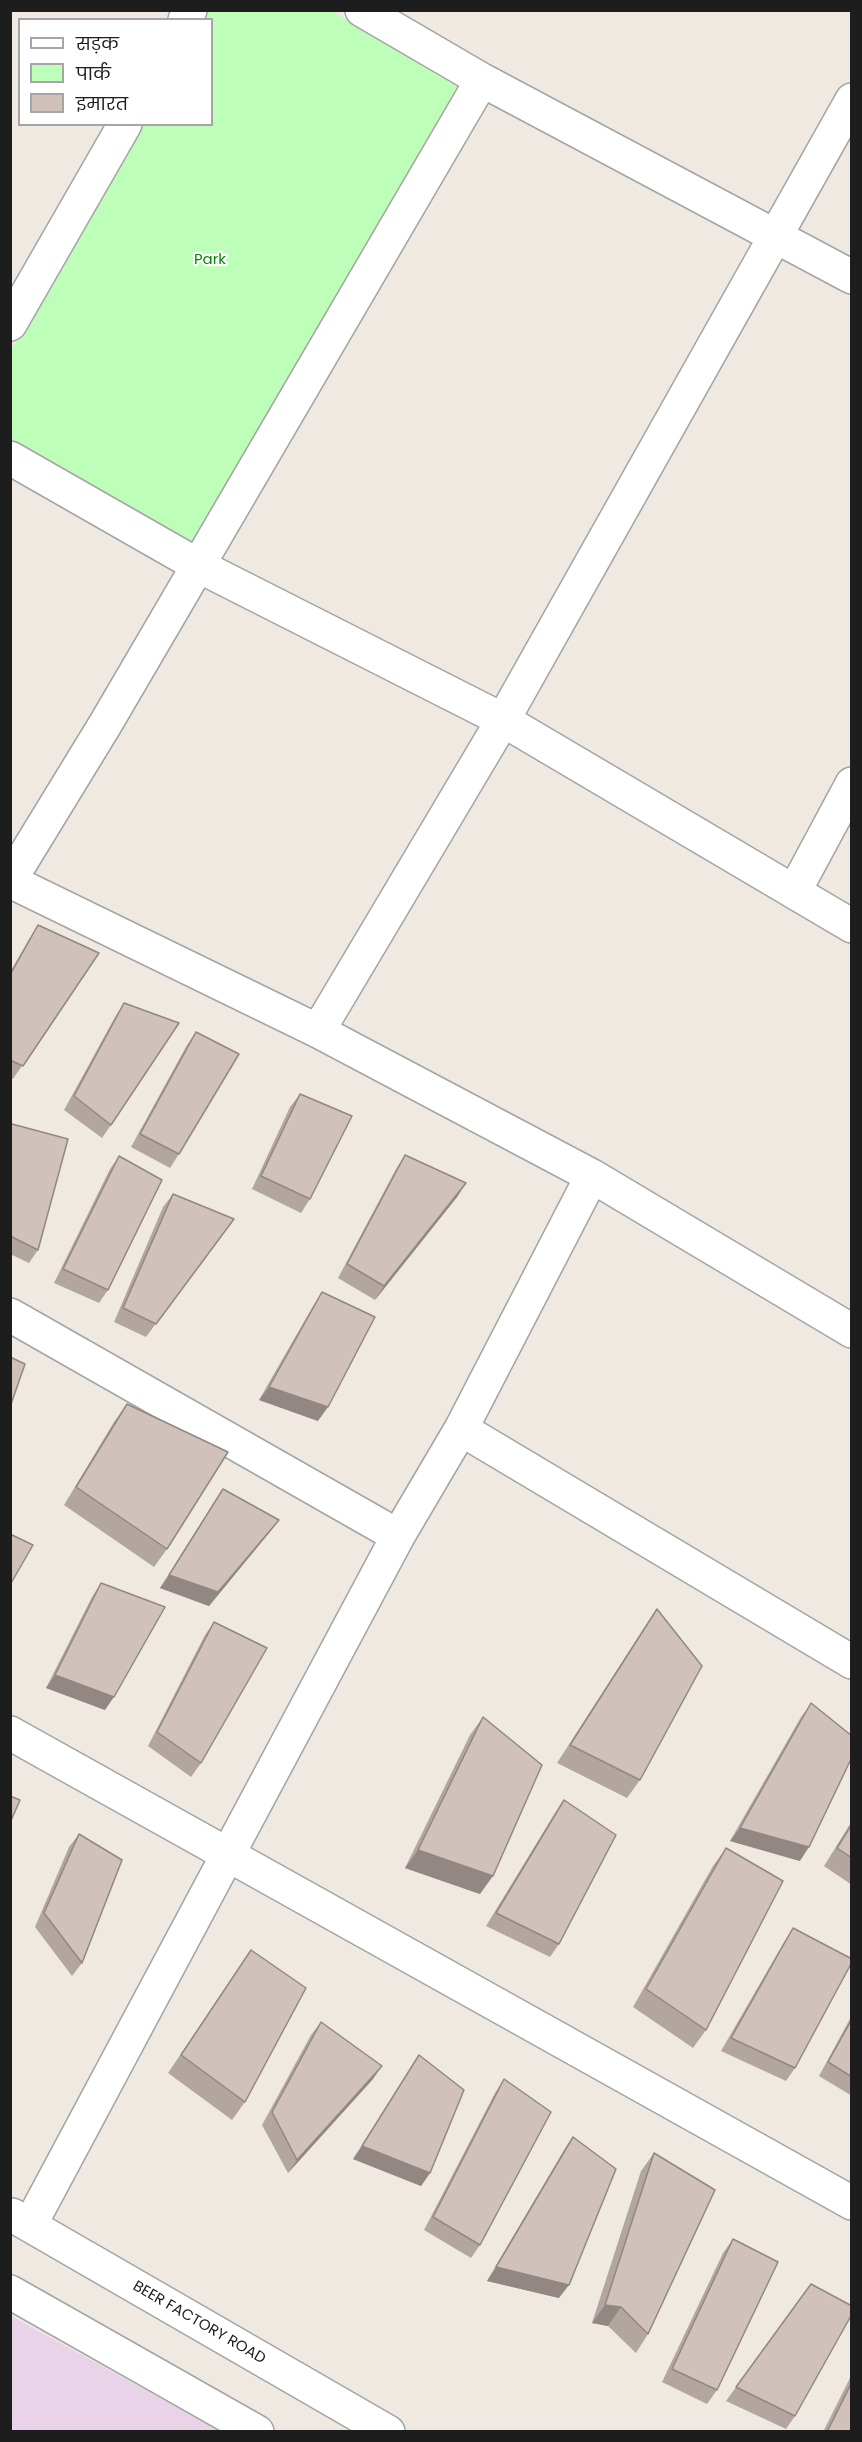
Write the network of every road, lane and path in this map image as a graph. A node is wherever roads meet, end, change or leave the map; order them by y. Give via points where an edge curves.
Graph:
1 (362, 10) edge
2 (482, 80) junction
3 (852, 100) edge
4 (124, 126) edge
5 (774, 235) junction
6 (852, 277) edge
7 (10, 324) edge
8 (10, 458) edge
9 (199, 566) junction
10 (503, 720) junction
11 (852, 784) edge
12 (10, 880) edge
13 (794, 892) junction
14 (852, 926) edge
15 (318, 1031) junction
16 (592, 1176) junction
17 (10, 1315) edge
18 (852, 1331) edge
19 (461, 1429) junction
20 (399, 1536) junction
21 (852, 1662) edge
22 (10, 1733) edge
23 (229, 1855) junction
24 (852, 2203) edge
25 (20, 2220) edge
26 (10, 2292) edge
27 (257, 2432) edge
28 (388, 2432) edge

1 - 2 street
2 - 5 street
2 - 9 street
3 - 5 street
4 - 7 street
5 - 6 street
5 - 10 street
8 - 9 street
9 - 10 street
9 - 12 street
10 - 13 street
10 - 15 street
11 - 13 street
12 - 15 street
13 - 14 street
15 - 16 street
16 - 18 street
16 - 19 street
17 - 20 street
19 - 20 street
19 - 21 street
20 - 23 street
22 - 23 street
23 - 24 street
23 - 25 street
25 - 28 street, BEER FACTORY ROAD
26 - 27 street

